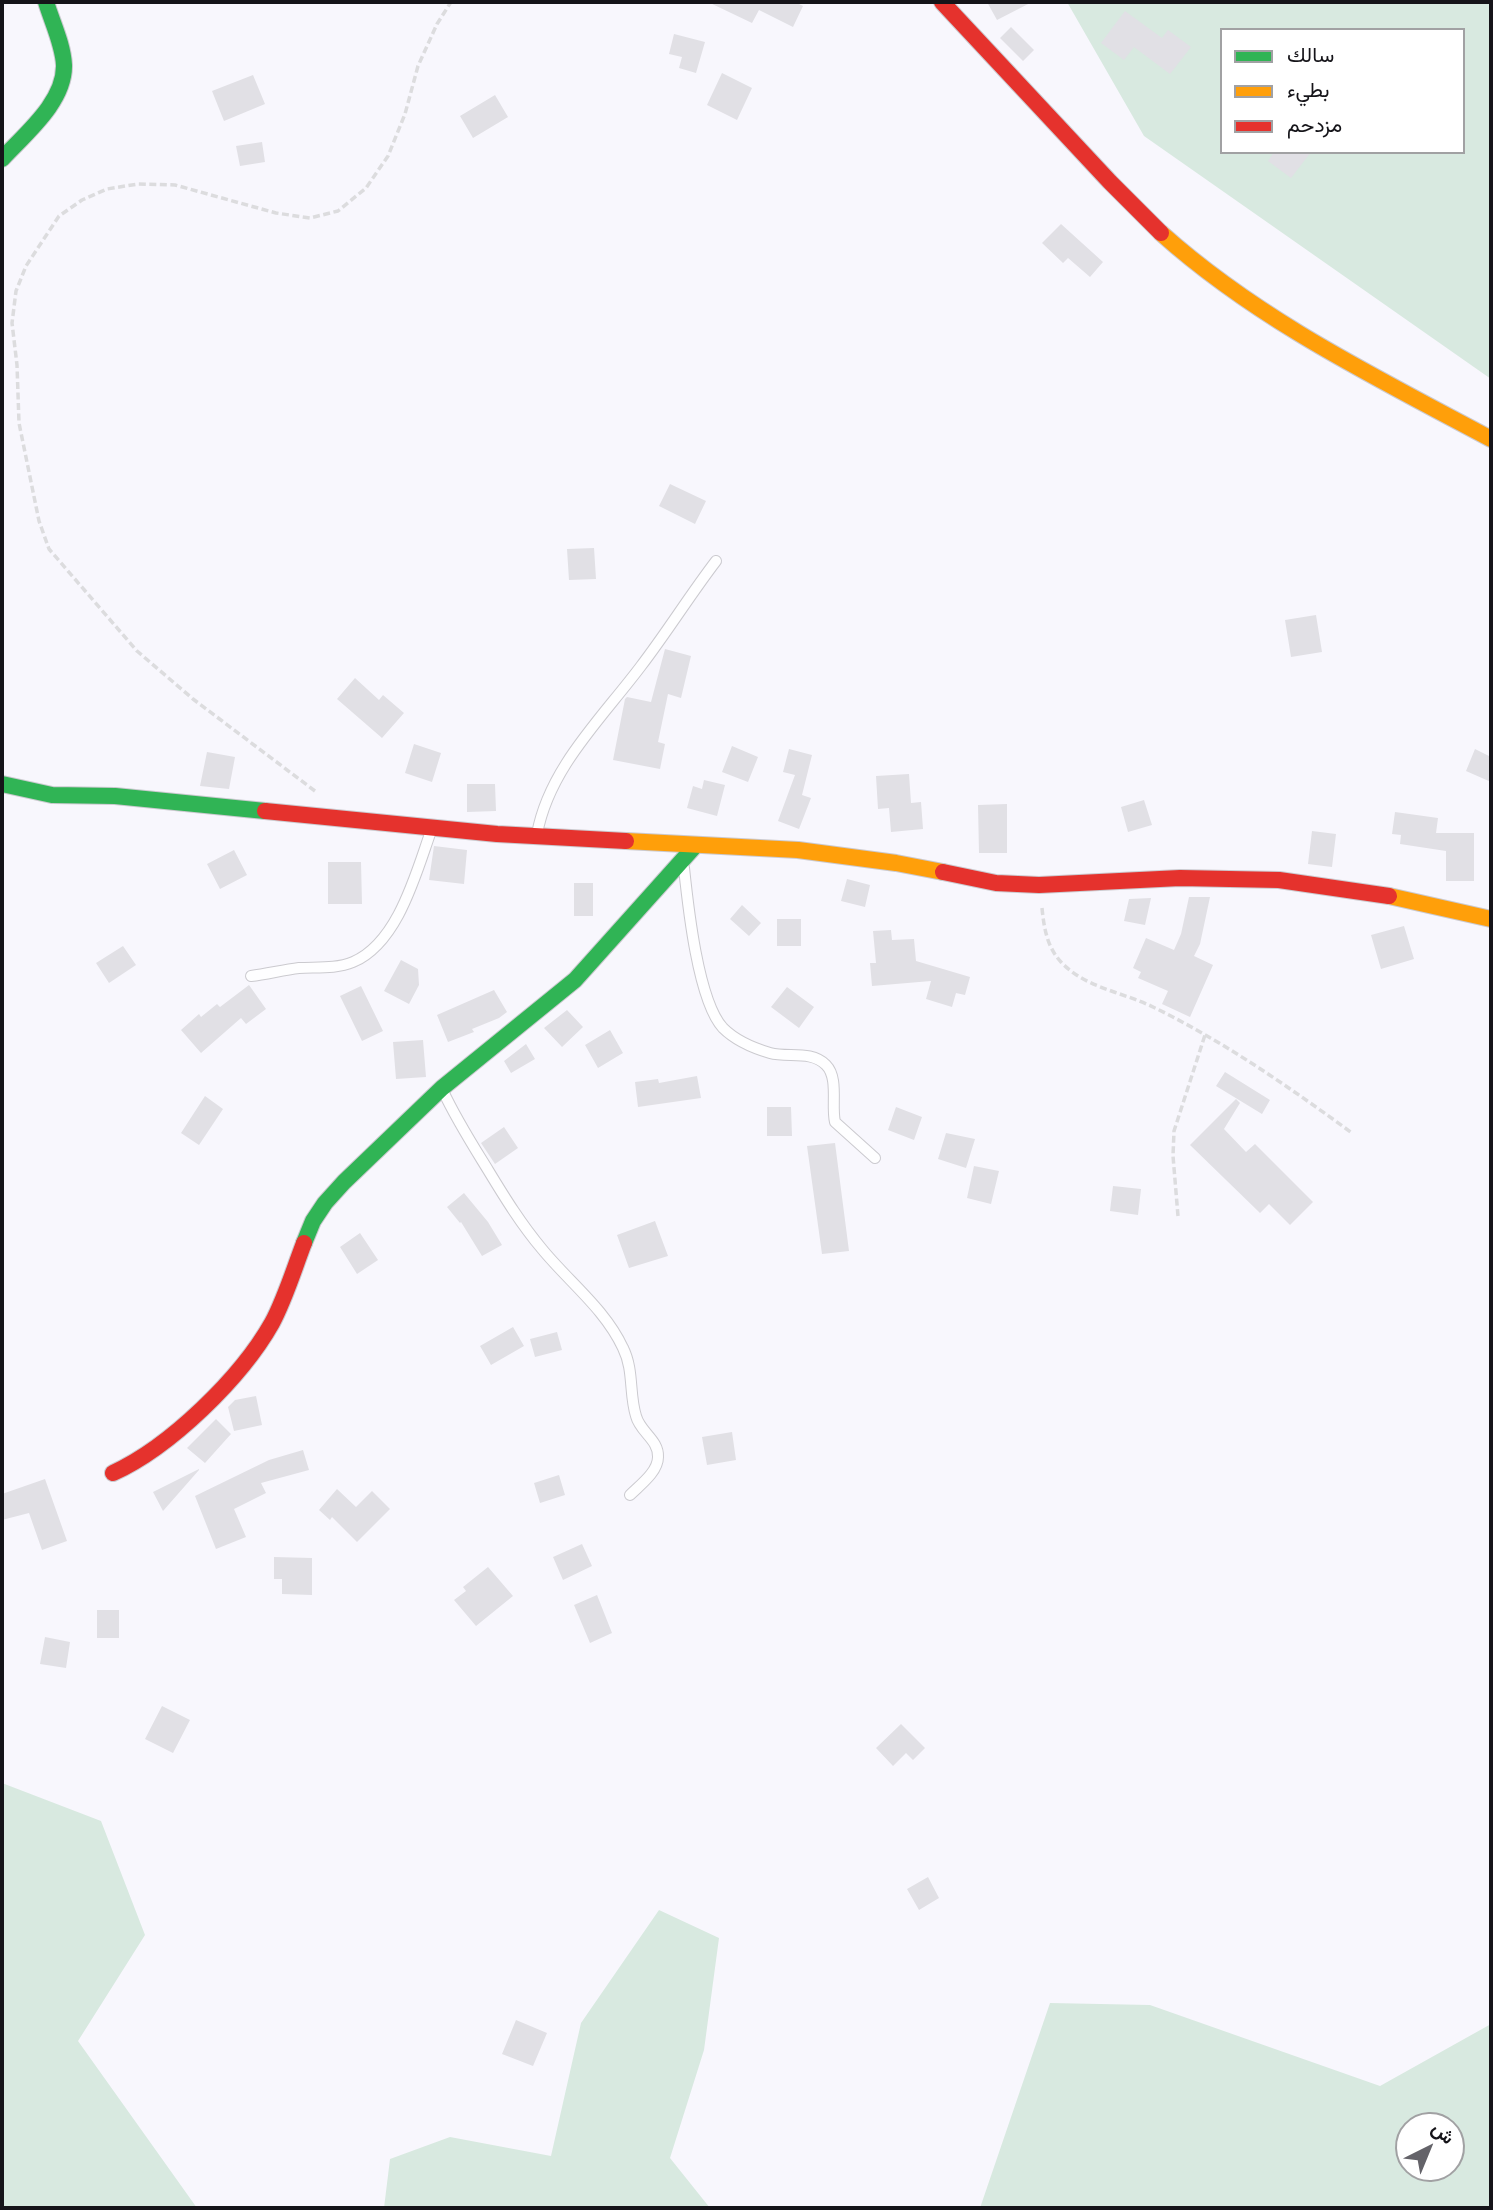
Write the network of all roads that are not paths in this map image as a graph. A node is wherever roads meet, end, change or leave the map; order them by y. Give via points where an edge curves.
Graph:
1 (46, 2) edge
2 (942, 2) edge
3 (2, 159) edge
4 (1491, 439) edge
5 (716, 561) dead end
6 (2, 784) edge
7 (432, 827) junction
8 (537, 836) junction
9 (689, 852) junction
10 (1491, 919) edge
11 (251, 976) dead end
12 (442, 1088) junction
13 (875, 1158) dead end
14 (113, 1473) dead end
15 (630, 1494) dead end

1 - 3 street via 62,54 64,79 45,110
2 - 4 street via 1116,191 1208,271 1322,347
5 - 8 lane via 564,767 548,795
6 - 7 street via 52,794 116,796
7 - 8 street
7 - 11 lane via 392,926 365,956 340,965
8 - 9 street
9 - 10 street via 733,846 838,855 996,883 1180,877 1279,880 1374,893
9 - 12 street via 575,979
9 - 13 lane via 688,914 712,1009 721,1026 752,1047 816,1059 827,1066 832,1076 835,1122
12 - 14 street via 325,1203 313,1221 273,1321 248,1361 174,1435
12 - 15 lane via 517,1219 596,1308 623,1348 632,1376 636,1418 658,1453 655,1467

